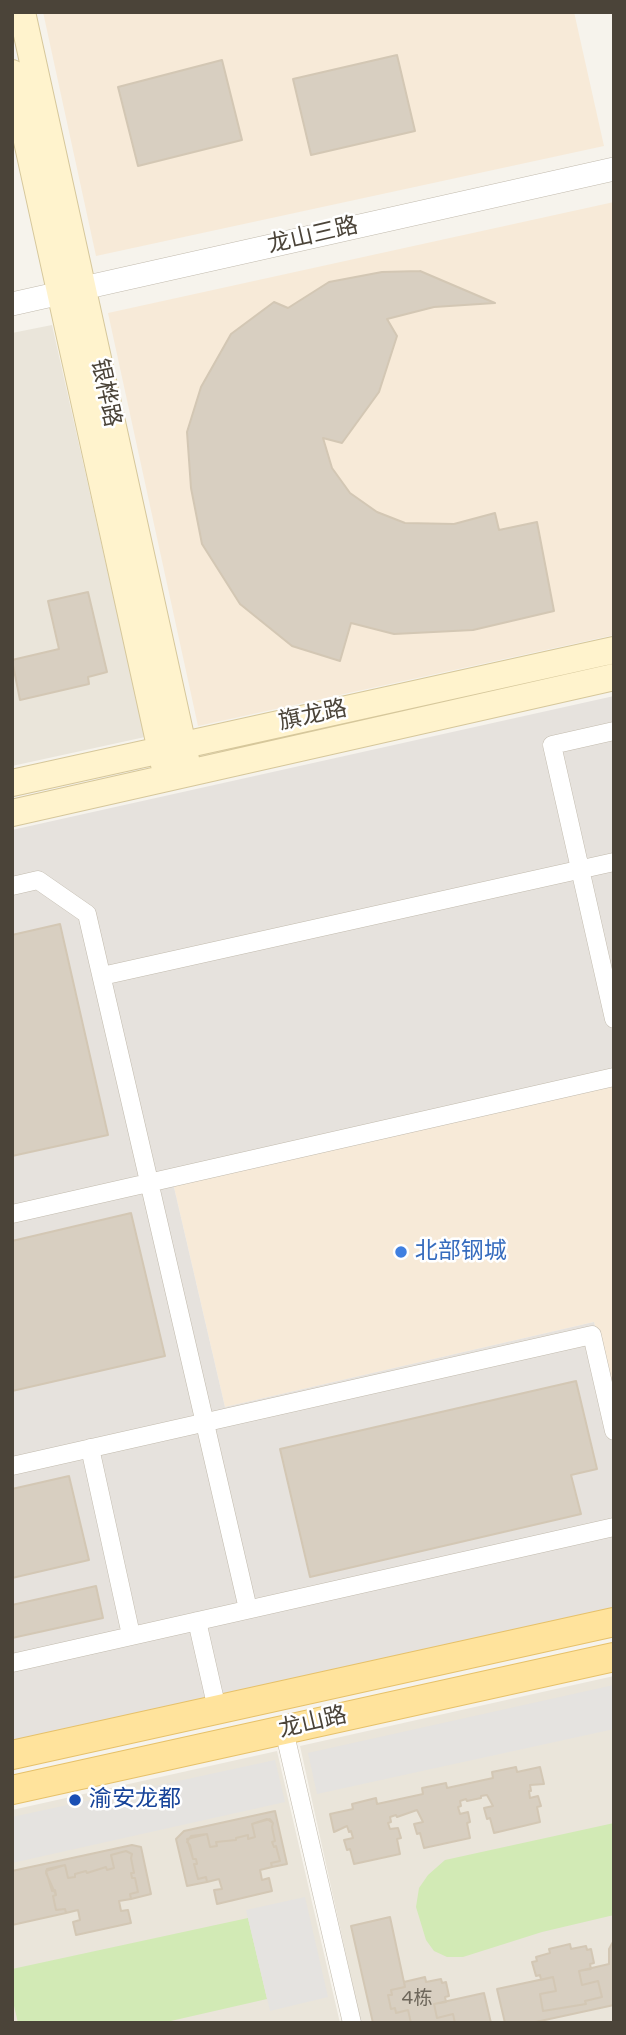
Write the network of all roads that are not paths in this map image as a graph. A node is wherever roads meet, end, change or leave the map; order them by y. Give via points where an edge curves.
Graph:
1 (22, 12) edge
2 (12, 73) edge
3 (614, 169) edge
4 (71, 291) junction
5 (12, 304) edge
6 (614, 649) edge
7 (614, 677) edge
8 (614, 732) edge
9 (172, 747) junction
10 (178, 776) junction
11 (12, 783) edge
12 (12, 814) edge
13 (614, 862) edge
14 (580, 869) junction
15 (12, 886) edge
16 (102, 976) junction
17 (614, 1019) edge
18 (614, 1077) edge
19 (148, 1183) junction
20 (12, 1214) edge
21 (204, 1423) junction
22 (614, 1431) edge
23 (90, 1448) junction
24 (12, 1466) edge
25 (614, 1527) edge
26 (248, 1609) junction
27 (197, 1621) junction
28 (614, 1622) edge
29 (131, 1635) junction
30 (614, 1657) edge
31 (12, 1662) edge
32 (216, 1709) junction
33 (284, 1730) junction
34 (12, 1755) edge
35 (12, 1790) edge
36 (352, 2023) edge

1 - 4 main road, 银桦路
2 - 4 main road, 银桦路
3 - 4 street, 龙山三路
4 - 5 street, 龙山三路
4 - 9 main road, 银桦路
6 - 9 main road, 旗龙路
7 - 10 main road
8 - 14 street via 552,745
9 - 10 main road, 银桦路
9 - 11 main road, 旗龙路
10 - 12 main road
13 - 14 street
14 - 16 street
14 - 17 street
15 - 16 street via 38,880 87,914
16 - 19 street
18 - 19 street
19 - 20 street
19 - 21 street
21 - 22 street via 592,1335
21 - 23 street
21 - 26 street
23 - 24 street
23 - 29 street
25 - 26 street
26 - 27 street
27 - 29 street
27 - 32 street
28 - 32 main road, 龙山路
29 - 31 street
30 - 33 main road, 龙山路
32 - 34 main road, 龙山路
33 - 35 main road, 龙山路
33 - 36 street

